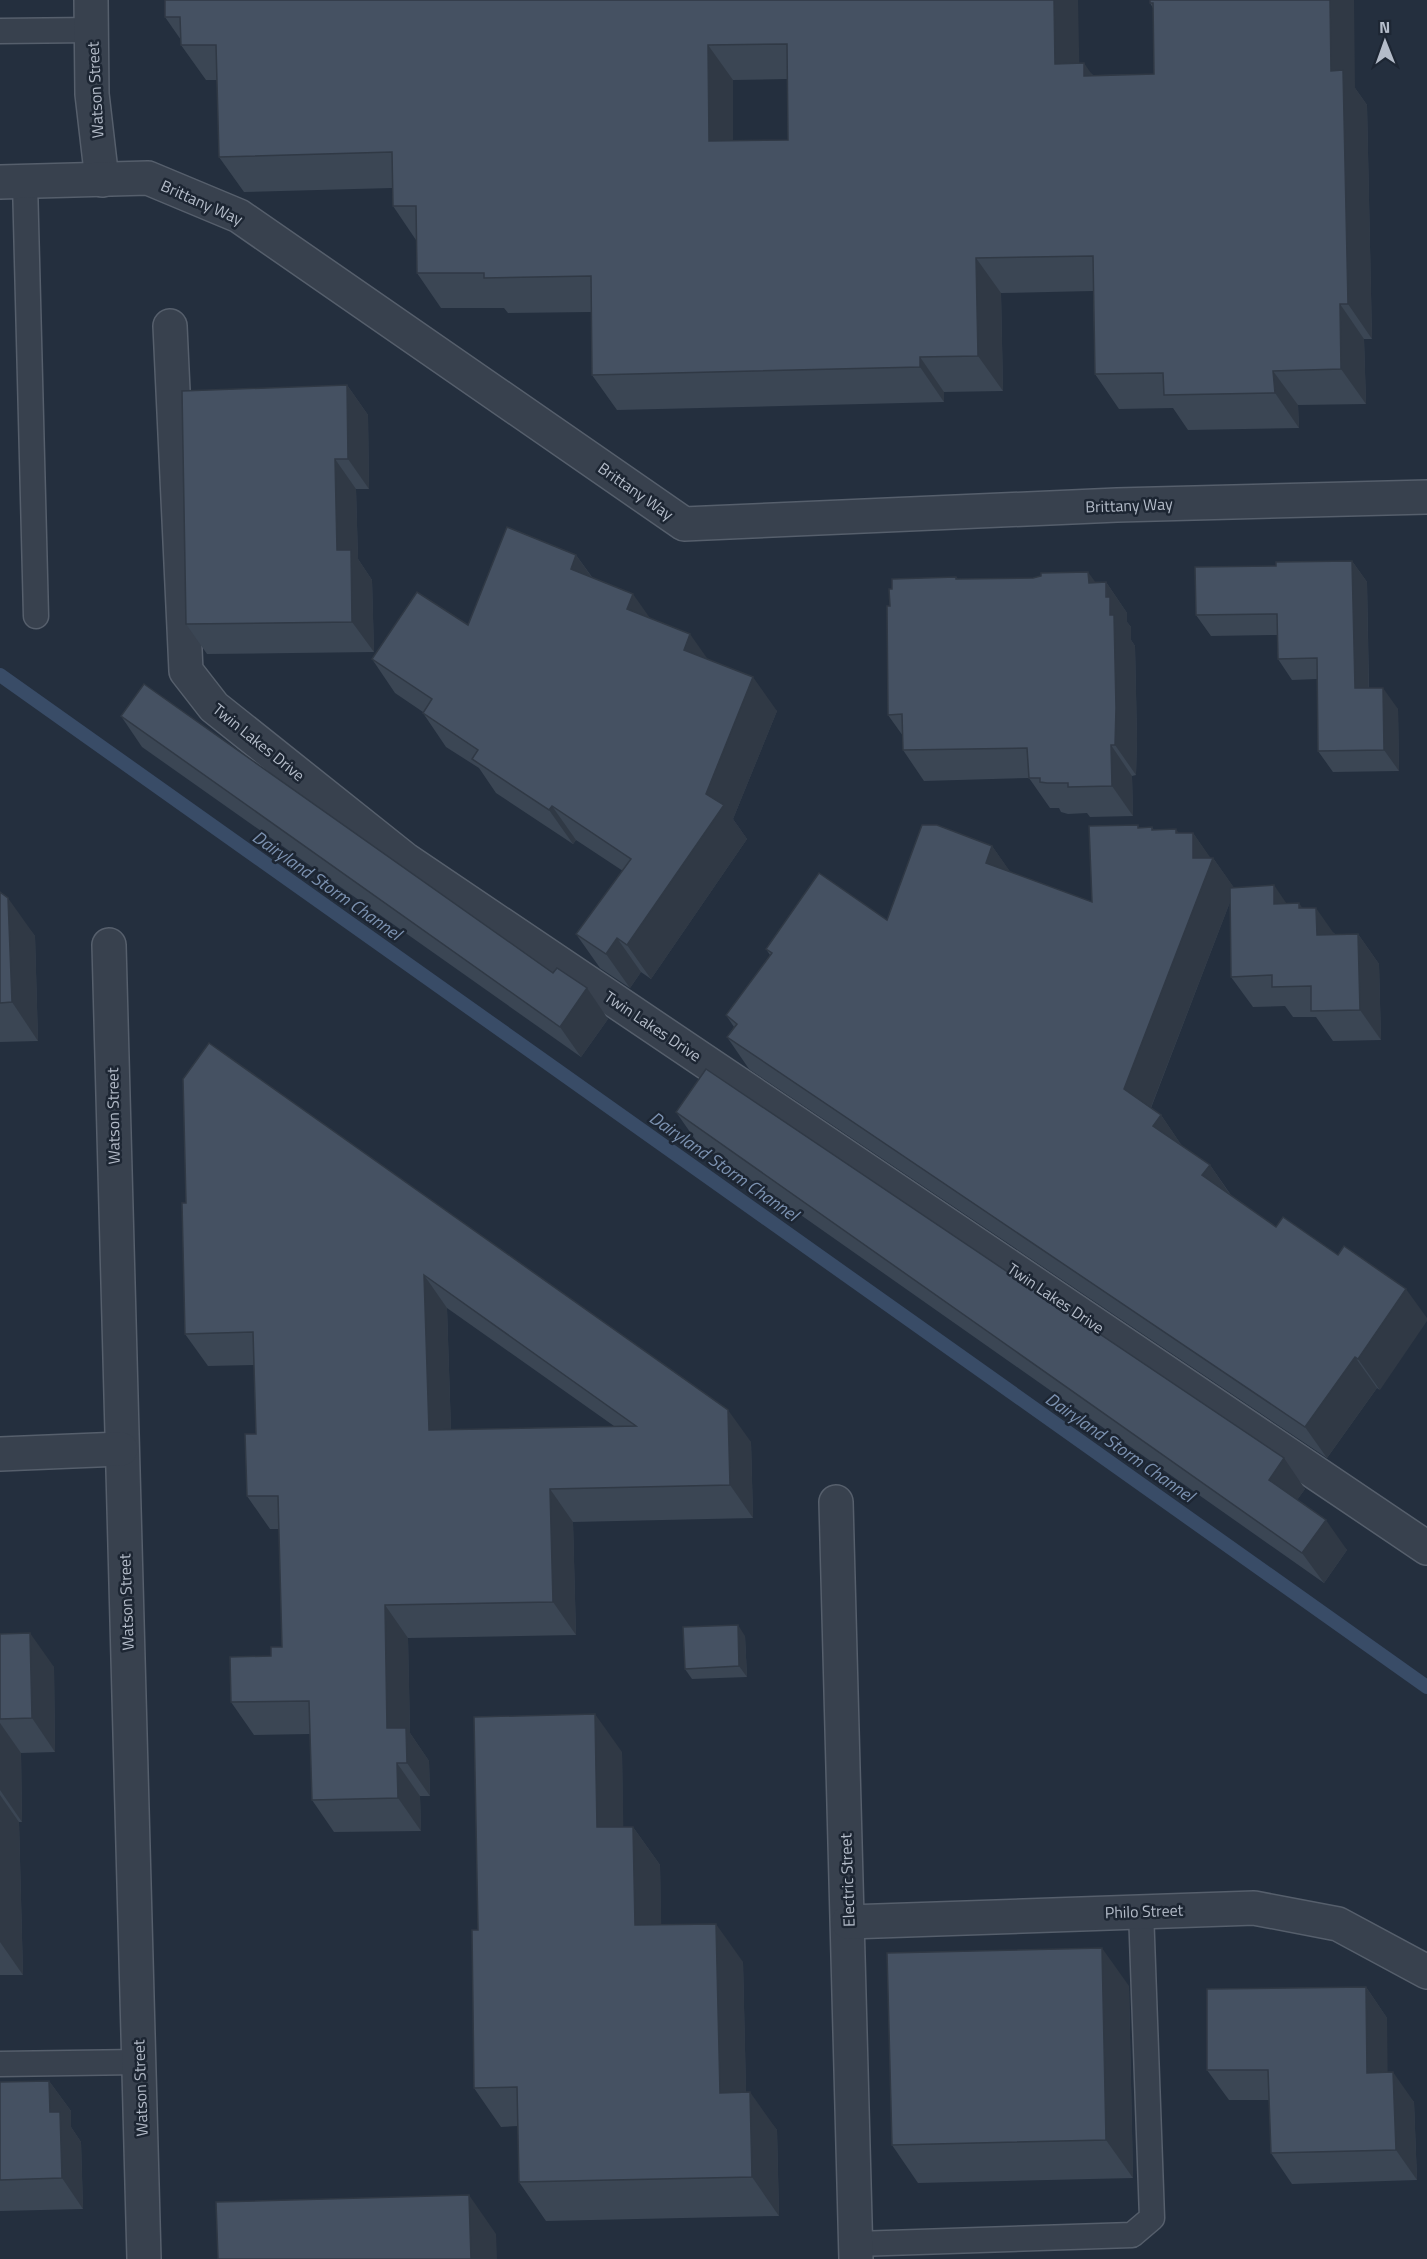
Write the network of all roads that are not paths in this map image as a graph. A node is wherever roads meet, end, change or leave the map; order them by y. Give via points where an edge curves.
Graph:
1 (91, 15) edge
2 (0, 32) edge
3 (102, 180) junction
4 (12, 182) edge
5 (170, 326) dead end
6 (1427, 497) edge
7 (36, 616) dead end
8 (109, 945) dead end
9 (121, 1449) junction
10 (0, 1454) edge
11 (836, 1502) dead end
12 (1427, 1548) edge
13 (1141, 1910) junction
14 (848, 1922) junction
15 (1427, 1972) edge
16 (139, 2062) junction
17 (0, 2064) edge
18 (856, 2252) edge
19 (144, 2259) edge

1 - 2 lane
1 - 3 street, Watson Street via 93,94
3 - 4 street, Brittany Way
3 - 6 street, Brittany Way via 148,178 239,216 684,524 1118,504
4 - 7 lane
5 - 12 street, Twin Lakes Drive via 186,671 214,707 406,860
8 - 9 street, Watson Street
9 - 10 street
9 - 16 street, Watson Street
11 - 14 street, Electric Street
13 - 14 street, Philo Street
13 - 15 street, Philo Street via 1254,1908 1338,1924
13 - 18 lane via 1152,2218 1132,2235
14 - 18 street, Electric Street
16 - 17 lane
16 - 19 street, Watson Street

